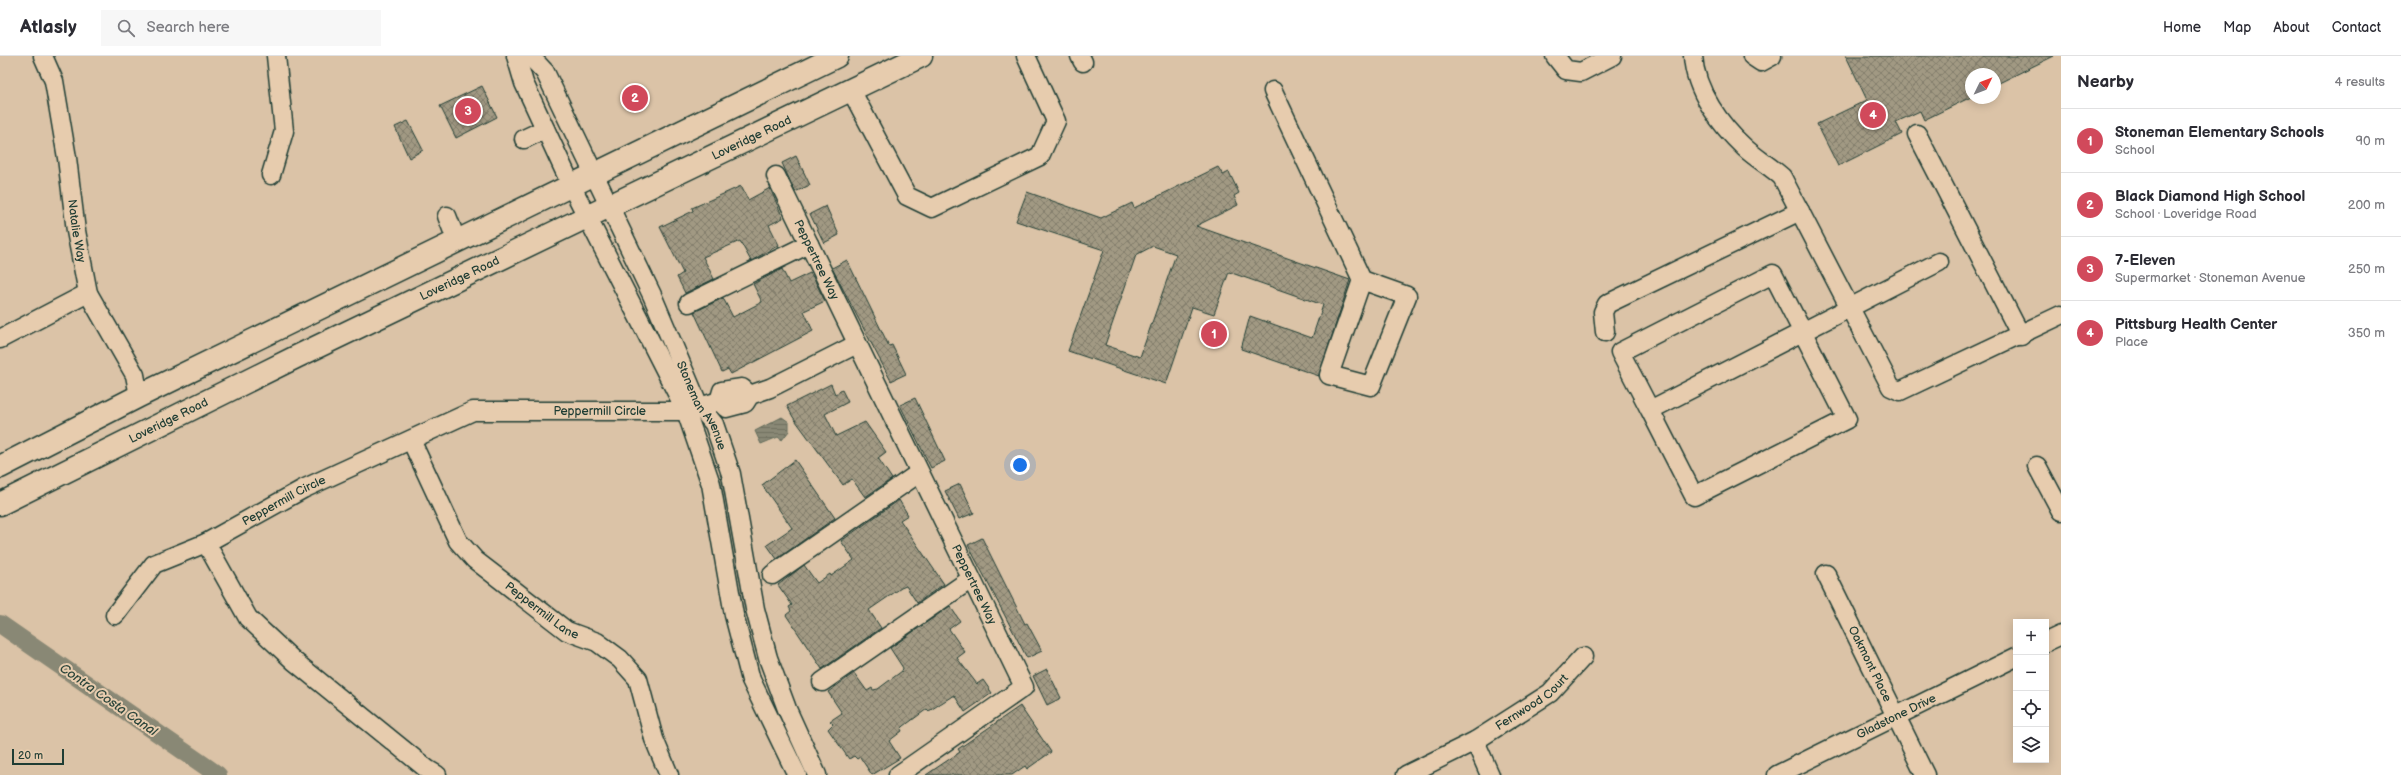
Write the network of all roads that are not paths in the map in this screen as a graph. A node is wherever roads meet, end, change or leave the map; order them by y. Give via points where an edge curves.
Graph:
1 (44, 56) edge
2 (276, 56) edge
3 (516, 56) edge
4 (530, 56) edge
5 (837, 56) edge
6 (921, 56) edge
7 (1026, 56) edge
8 (1555, 56) edge
9 (1612, 56) edge
10 (1693, 56) edge
11 (1752, 56) edge
12 (1772, 56) edge
13 (852, 90) junction
14 (1273, 90) dead end
15 (545, 129) junction
16 (1916, 134) dead end
17 (524, 139) dead end
18 (271, 175) dead end
19 (595, 175) junction
20 (776, 176) dead end
21 (572, 187) junction
22 (610, 207) junction
23 (1800, 211) junction
24 (447, 216) dead end
25 (588, 218) junction
26 (457, 242) junction
27 (809, 244) junction
28 (1939, 262) dead end
29 (1362, 280) junction
30 (88, 293) junction
31 (689, 303) dead end
32 (1850, 308) junction
33 (2061, 316) edge
34 (1605, 332) dead end
35 (1803, 332) junction
36 (2021, 336) junction
37 (0, 339) edge
38 (857, 344) junction
39 (139, 396) junction
40 (692, 408) junction
41 (1650, 410) junction
42 (411, 440) junction
43 (2037, 466) dead end
44 (0, 467) edge
45 (919, 473) junction
46 (0, 504) edge
47 (2061, 511) edge
48 (206, 543) junction
49 (1826, 574) dead end
50 (772, 575) dead end
51 (972, 579) junction
52 (115, 615) dead end
53 (2061, 635) edge
54 (2049, 641) edge
55 (1583, 657) dead end
56 (2013, 658) edge
57 (822, 682) dead end
58 (1896, 715) junction
59 (1475, 741) junction
60 (437, 775) edge
61 (669, 775) edge
62 (797, 775) edge
63 (817, 775) edge
64 (898, 775) edge
65 (1406, 775) edge
66 (1490, 775) edge
67 (1777, 775) edge
68 (1926, 775) edge

1 - 30 street, Natalie Way via 54,81 76,231
2 - 18 street via 284,131
3 - 15 street, Stoneman Avenue via 524,83
4 - 19 street, Stoneman Avenue via 545,72
5 - 19 main road
6 - 13 main road, Loveridge Road
7 - 13 street via 1056,121 1040,156 932,208 907,196
8 - 9 street via 1566,70 1581,72
10 - 23 street via 1699,80 1718,118 1747,150 1782,177
11 - 12 street via 1760,62
13 - 22 main road, Loveridge Road
14 - 29 street
15 - 17 street
15 - 21 street, Stoneman Avenue
16 - 36 street
19 - 21 main road
19 - 22 street, Stoneman Avenue
20 - 27 street, Peppertree Way
21 - 25 street, Stoneman Avenue
21 - 26 main road
22 - 25 main road, Loveridge Road
22 - 40 street, Stoneman Avenue via 652,295
23 - 32 street
23 - 34 street via 1608,304 1603,312
24 - 26 street
25 - 40 street, Stoneman Avenue
25 - 46 main road, Loveridge Road via 296,357
26 - 39 main road
27 - 31 street
27 - 38 street, Peppertree Way
28 - 32 street
29 - 29 street via 1329,375 1371,386 1407,296
30 - 37 street
30 - 39 street, Natalie Way via 135,375
32 - 35 street
32 - 36 street via 1891,387 1900,391
33 - 36 street
35 - 41 street
35 - 41 street via 1773,274 1676,323 1620,352
35 - 41 street via 1847,419 1694,496
38 - 40 street via 770,388 750,395 745,403 726,408 719,402
38 - 45 street, Peppertree Way
39 - 44 main road
40 - 42 street, Peppermill Circle via 473,411
40 - 62 street, Stoneman Avenue via 711,484 734,614 751,680
40 - 63 street, Stoneman Avenue via 714,424 731,474 755,610 768,658 787,710
42 - 48 street, Peppermill Circle via 303,489
42 - 61 street, Peppermill Lane via 458,541 476,560 567,630 603,646 620,659 638,679 654,739
43 - 47 street
45 - 50 street
45 - 51 street, Peppertree Way
48 - 52 street, Peppermill Circle via 154,564
48 - 60 street via 248,618 294,661
49 - 58 street, Oakmont Place
51 - 57 street
51 - 64 street, Peppertree Way via 1024,687
53 - 54 street
55 - 59 street, Fernwood Court via 1550,693
56 - 58 street, Gladstone Drive
58 - 67 street, Gladstone Drive
58 - 68 street, Oakmont Place
59 - 65 street, Fernwood Court
59 - 66 street

